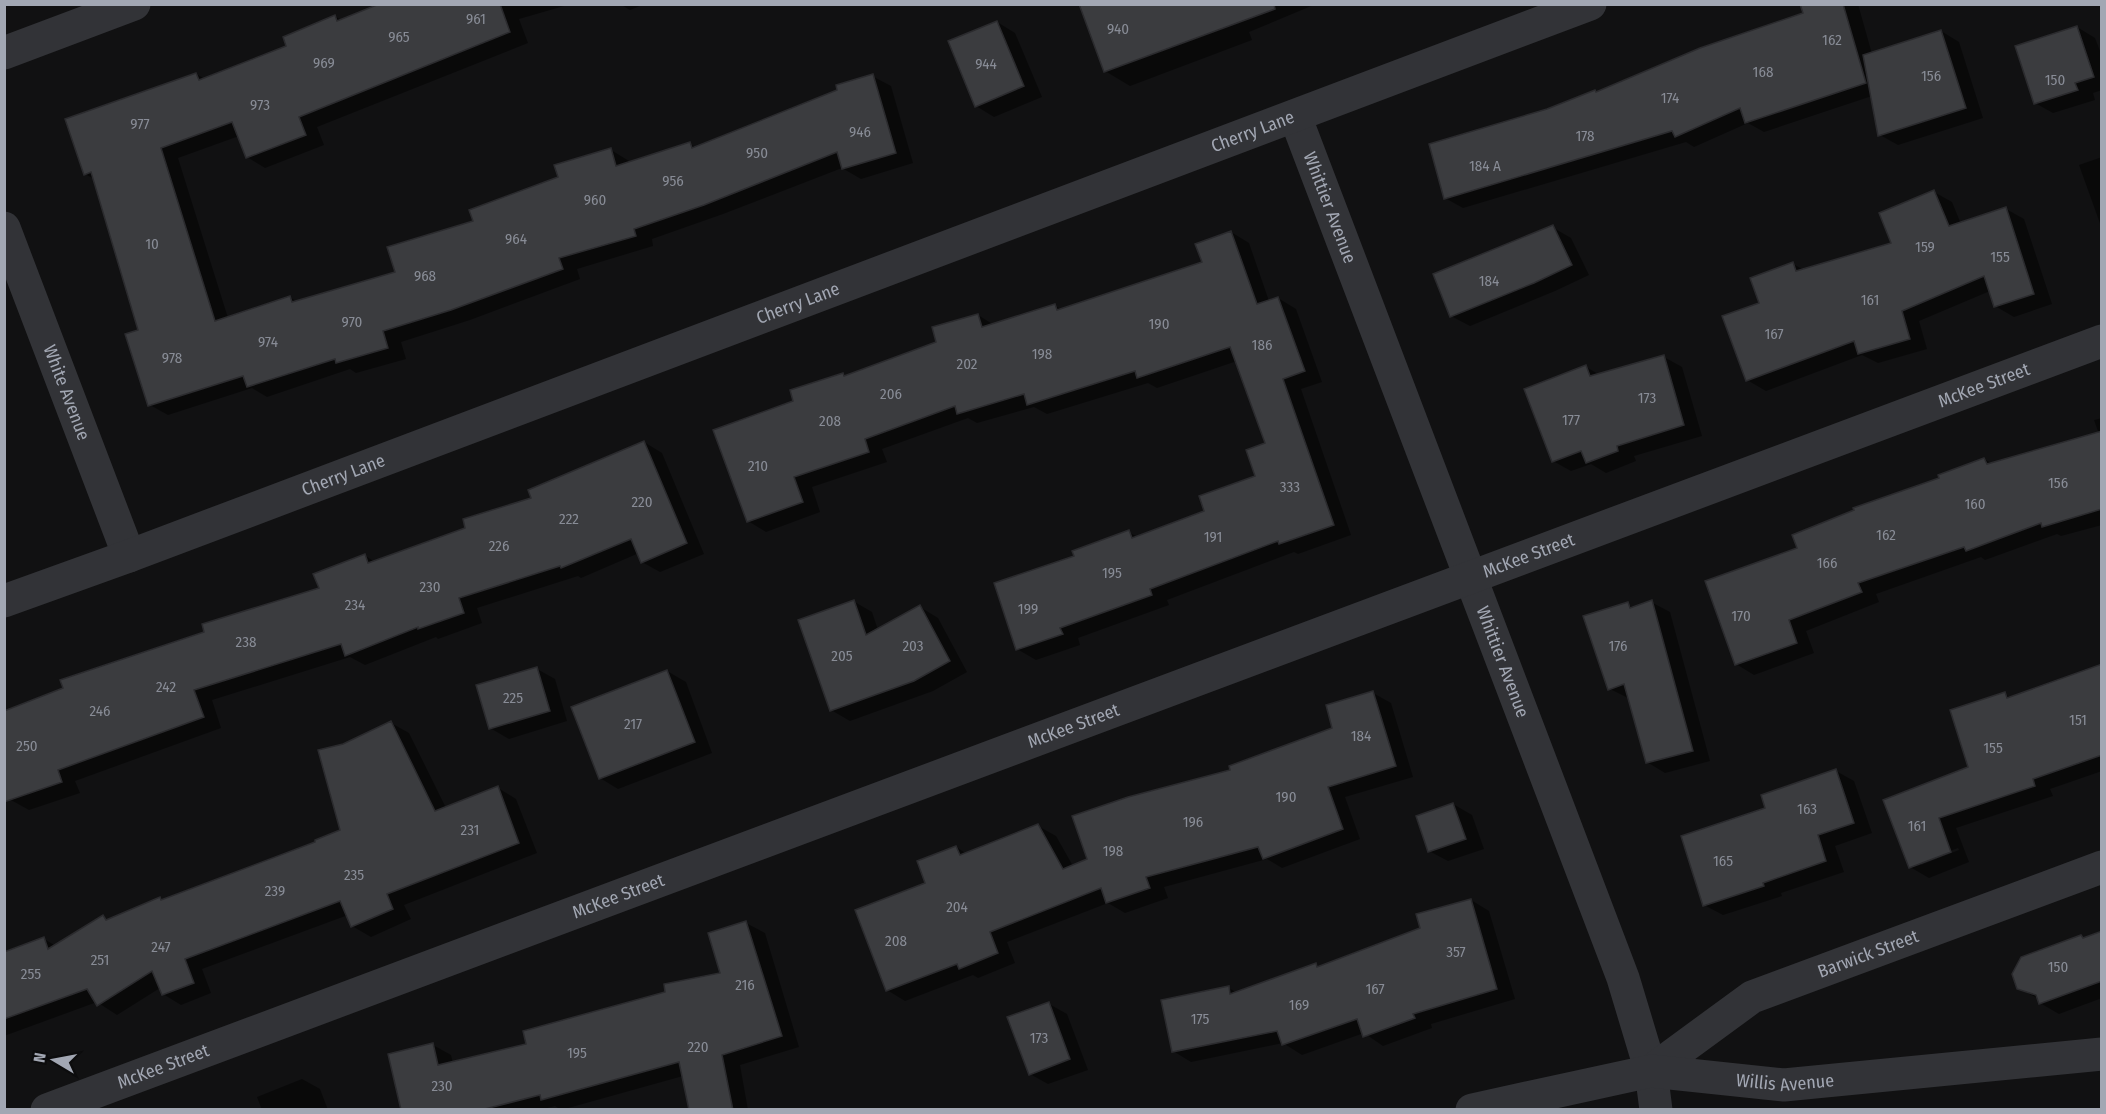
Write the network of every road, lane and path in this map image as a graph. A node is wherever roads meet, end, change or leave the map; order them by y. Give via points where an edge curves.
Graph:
1 (134, 4) edge
2 (1590, 4) edge
3 (4, 53) edge
4 (1295, 116) junction
5 (4, 228) edge
6 (2102, 341) edge
7 (129, 556) junction
8 (1470, 579) junction
9 (4, 601) edge
10 (2102, 867) edge
11 (2102, 1054) edge
12 (1651, 1071) junction
13 (47, 1110) edge
14 (1472, 1110) edge
15 (1656, 1110) edge

1 - 3 street
2 - 4 street, Cherry Lane
4 - 7 street, Cherry Lane
4 - 8 street, Whittier Avenue
5 - 7 street, White Avenue
6 - 8 street, McKee Street
7 - 9 street, Cherry Lane
8 - 12 street, Whittier Avenue via 1623,978
8 - 13 street, McKee Street
10 - 12 street, Barwick Street via 1752,997
11 - 12 street, Willis Avenue via 1784,1085
12 - 14 street, Willis Avenue
12 - 15 street, Whittier Avenue

